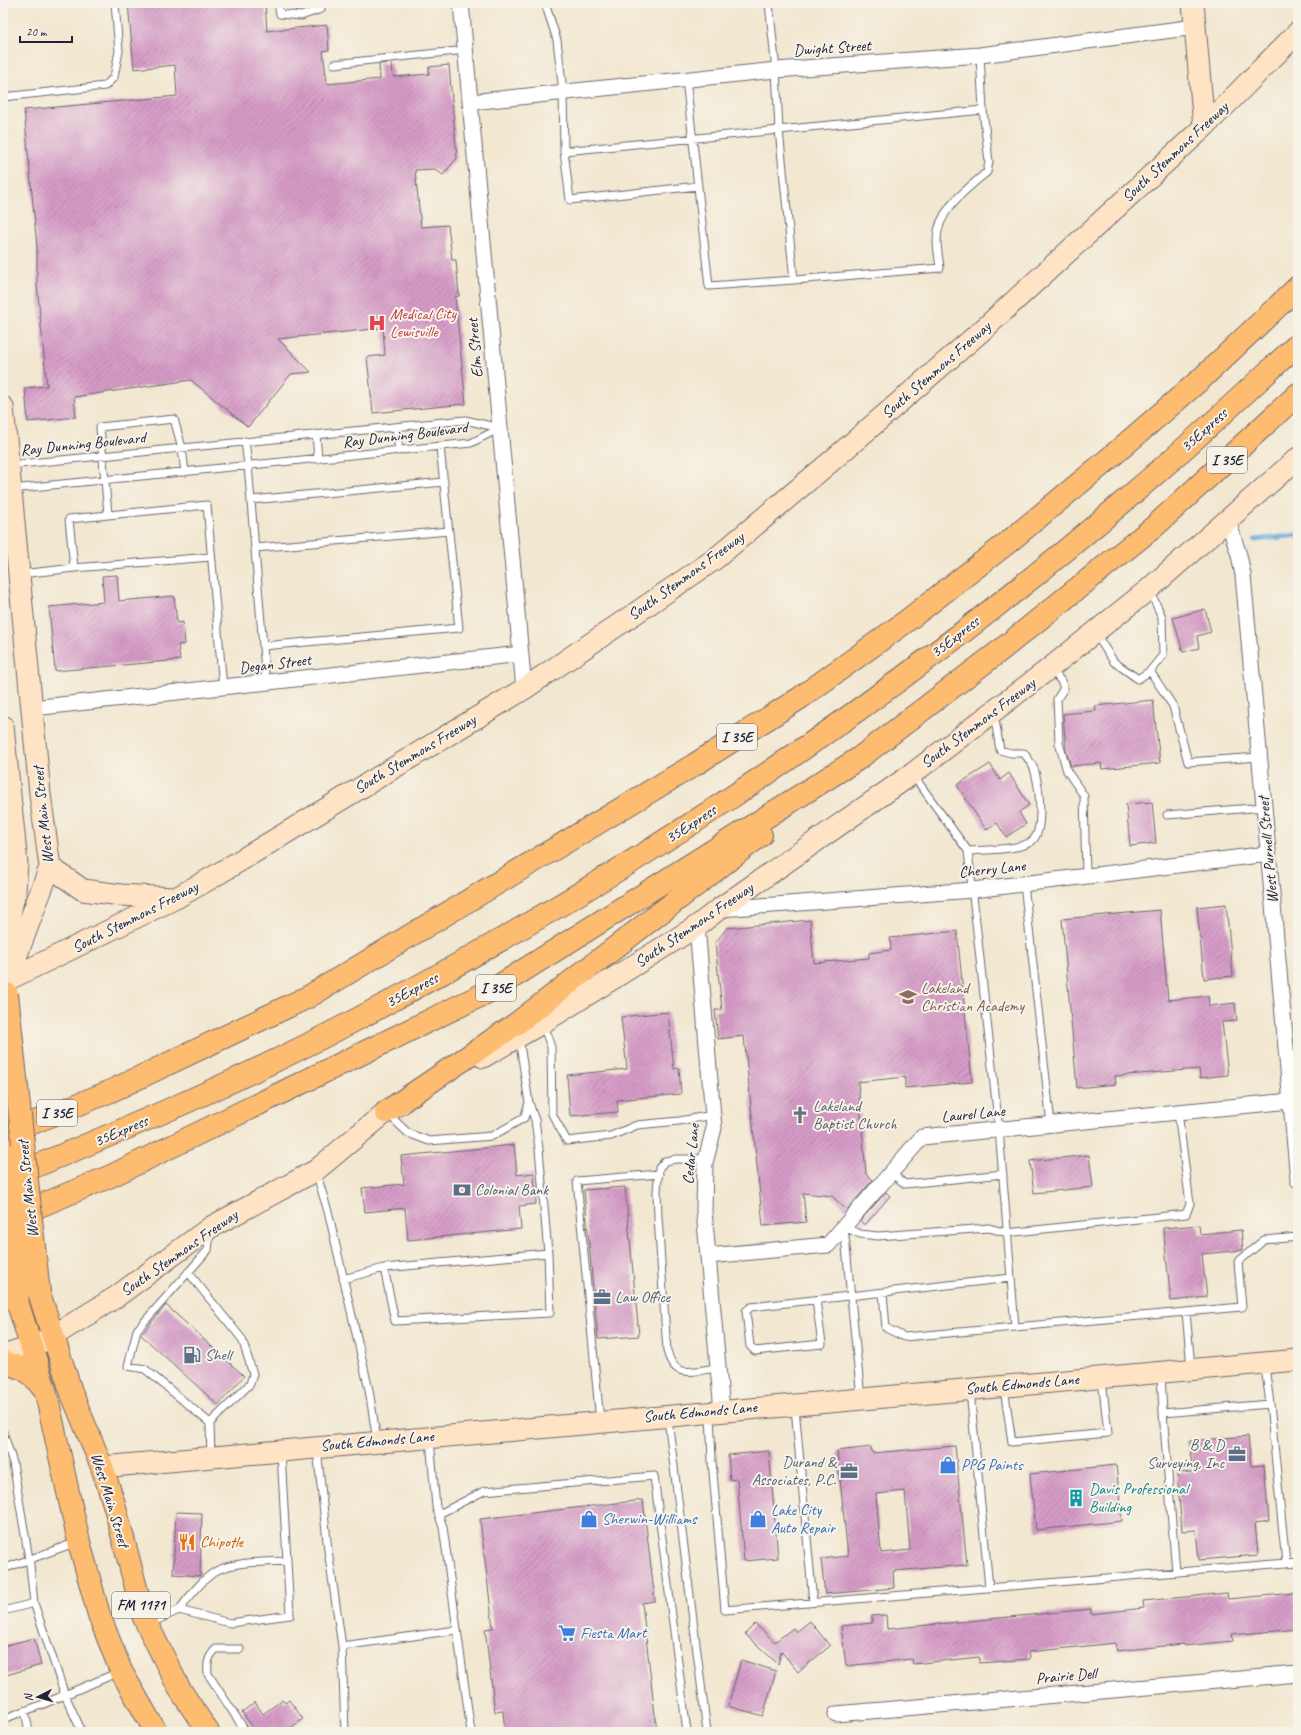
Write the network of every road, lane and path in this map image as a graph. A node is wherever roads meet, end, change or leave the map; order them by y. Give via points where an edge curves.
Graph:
1 (115, 3) edge
2 (278, 3) edge
3 (320, 3) edge
4 (461, 3) edge
5 (545, 3) edge
6 (769, 3) edge
7 (1193, 3) edge
8 (1195, 27) junction
9 (1298, 32) edge
10 (466, 50) junction
11 (980, 55) junction
12 (334, 64) dead end
13 (776, 70) junction
14 (686, 79) junction
15 (563, 92) junction
16 (3, 96) edge
17 (471, 102) junction
18 (983, 110) junction
19 (1204, 127) junction
20 (779, 130) junction
21 (692, 138) junction
22 (564, 151) junction
23 (698, 186) junction
24 (794, 280) junction
25 (1298, 287) edge
26 (1298, 344) edge
27 (1298, 394) edge
28 (3, 407) edge
29 (396, 427) junction
30 (500, 428) junction
31 (316, 434) junction
32 (245, 442) junction
33 (440, 447) junction
34 (182, 448) junction
35 (399, 451) junction
36 (103, 456) junction
37 (1298, 458) edge
38 (318, 459) junction
39 (6, 465) edge
40 (248, 466) junction
41 (185, 472) junction
42 (105, 480) junction
43 (444, 482) junction
44 (7, 490) edge
45 (251, 500) junction
46 (108, 514) junction
47 (1228, 521) junction
48 (449, 531) junction
49 (255, 548) junction
50 (211, 557) junction
51 (74, 568) junction
52 (19, 574) junction
53 (1149, 589) junction
54 (1095, 632) junction
55 (263, 646) junction
56 (521, 654) junction
57 (1050, 668) junction
58 (1150, 671) junction
59 (266, 683) junction
60 (223, 688) junction
61 (524, 689) junction
62 (33, 708) junction
63 (994, 711) junction
64 (3, 726) edge
65 (3, 731) edge
66 (1259, 757) junction
67 (858, 758) junction
68 (912, 774) junction
69 (40, 794) junction
70 (1264, 807) junction
71 (1167, 815) dead end
72 (968, 851) junction
73 (1268, 854) junction
74 (50, 867) junction
75 (1086, 876) junction
76 (1024, 884) junction
77 (974, 890) junction
78 (176, 898) junction
79 (719, 909) junction
80 (697, 926) junction
81 (3, 944) edge
82 (6, 986) edge
83 (542, 1023) junction
84 (517, 1030) junction
85 (1290, 1101) junction
86 (529, 1102) junction
87 (386, 1112) junction
88 (1178, 1112) junction
89 (713, 1115) junction
90 (1051, 1124) junction
91 (999, 1129) junction
92 (3, 1135) edge
93 (3, 1150) edge
94 (706, 1159) junction
95 (315, 1171) junction
96 (891, 1173) junction
97 (659, 1174) junction
98 (1003, 1174) junction
99 (3, 1180) edge
100 (1298, 1180) edge
101 (3, 1221) edge
102 (211, 1227) junction
103 (844, 1227) junction
104 (1007, 1233) junction
105 (1298, 1237) edge
106 (548, 1254) junction
107 (708, 1256) junction
108 (384, 1268) junction
109 (188, 1272) junction
110 (1011, 1278) junction
111 (343, 1279) junction
112 (884, 1293) junction
113 (850, 1296) junction
114 (816, 1300) junction
115 (1186, 1312) junction
116 (1015, 1327) junction
117 (53, 1336) junction
118 (31, 1347) junction
119 (3, 1356) edge
120 (1298, 1360) edge
121 (3, 1362) edge
122 (1265, 1363) junction
123 (718, 1368) junction
124 (1191, 1369) junction
125 (1161, 1372) junction
126 (1102, 1377) junction
127 (1004, 1385) junction
128 (970, 1388) junction
129 (46, 1393) junction
130 (861, 1398) junction
131 (795, 1404) junction
132 (1270, 1404) junction
133 (716, 1411) junction
134 (1163, 1413) junction
135 (668, 1415) junction
136 (600, 1421) junction
137 (210, 1423) junction
138 (3, 1432) edge
139 (430, 1437) junction
140 (377, 1441) junction
141 (317, 1447) junction
142 (281, 1450) junction
143 (211, 1456) junction
144 (102, 1467) junction
145 (439, 1514) junction
146 (80, 1542) junction
147 (29, 1560) junction
148 (287, 1561) junction
149 (1298, 1562) edge
150 (1286, 1563) junction
151 (3, 1569) edge
152 (1176, 1572) junction
153 (989, 1587) junction
154 (813, 1602) junction
155 (34, 1603) junction
156 (179, 1610) junction
157 (3, 1612) edge
158 (147, 1624) junction
159 (456, 1630) junction
160 (342, 1646) junction
161 (240, 1649) dead end
162 (121, 1671) junction
163 (1298, 1674) edge
164 (65, 1695) junction
165 (25, 1711) junction
166 (836, 1714) dead end
167 (3, 1719) edge
168 (29, 1732) edge
169 (82, 1732) edge
170 (156, 1732) edge
171 (208, 1732) edge
172 (246, 1732) edge
173 (345, 1732) edge
174 (471, 1732) edge
175 (687, 1732) edge
176 (707, 1732) edge

1 - 16 lane via 120,51 114,77 105,86
2 - 3 lane via 280,14 300,16 321,9
4 - 10 street, Elm Street
5 - 15 lane via 557,40
6 - 13 lane
7 - 8 main road
8 - 11 street, Dwight Street
8 - 19 main road
9 - 19 main road, South Stemmons Freeway
10 - 12 lane
10 - 17 street, Elm Street
11 - 13 street, Dwight Street
11 - 18 lane
13 - 14 street, Dwight Street
13 - 20 lane
14 - 15 street, Dwight Street
14 - 21 lane
15 - 17 street, Dwight Street
15 - 22 lane
17 - 30 street, Elm Street
18 - 20 lane
18 - 24 lane via 989,162 987,172 959,194 942,219 937,238 940,268
19 - 61 main road, South Stemmons Freeway via 986,327 715,559
20 - 21 lane
20 - 24 lane
21 - 22 lane
21 - 23 lane
22 - 23 lane via 570,200
23 - 24 lane via 709,286
25 - 92 main road, I 35E via 1201,379 1082,482 904,623 800,698 308,997 111,1091
26 - 99 main road, 35Express via 1137,490 1042,569 846,719 744,790 640,857 487,948 346,1026 234,1081
27 - 67 main road, I 35E via 1155,526 1001,650
28 - 39 main road, West Main Street
29 - 30 lane, Ray Dunning Boulevard via 465,420
29 - 31 lane, Ray Dunning Boulevard
29 - 35 lane
30 - 33 lane, Ray Dunning Boulevard via 471,443
30 - 56 street, Elm Street
31 - 32 lane, Ray Dunning Boulevard
31 - 38 lane
32 - 34 lane, Ray Dunning Boulevard
32 - 40 lane
33 - 35 lane, Ray Dunning Boulevard
33 - 43 lane
34 - 36 lane, Ray Dunning Boulevard
34 - 36 lane via 174,419 100,427
34 - 41 lane
35 - 38 lane, Ray Dunning Boulevard
36 - 39 lane, Ray Dunning Boulevard
36 - 42 lane
37 - 47 main road, South Stemmons Freeway
38 - 40 lane, Ray Dunning Boulevard
39 - 44 main road, West Main Street
40 - 41 lane, Ray Dunning Boulevard
40 - 45 lane
41 - 42 lane, Ray Dunning Boulevard
42 - 44 lane, Ray Dunning Boulevard
42 - 46 lane
43 - 45 lane
43 - 48 lane
44 - 52 main road, West Main Street
45 - 49 lane
46 - 50 lane via 207,506
46 - 51 lane via 69,518
47 - 53 main road, South Stemmons Freeway
47 - 66 street, West Purnell Street via 1240,555 1243,575
48 - 49 lane
48 - 55 lane via 459,628
49 - 55 lane
50 - 51 lane
50 - 60 lane
51 - 52 lane
52 - 62 main road, West Main Street
53 - 54 main road, South Stemmons Freeway
53 - 58 lane via 1163,625 1163,655
54 - 57 main road, South Stemmons Freeway
54 - 58 lane via 1114,662 1138,679
55 - 59 lane
56 - 59 street, Degan Street
56 - 61 street, Elm Street
57 - 63 main road, South Stemmons Freeway
57 - 75 lane via 1064,688 1057,699 1059,743 1067,771 1084,796
58 - 66 lane via 1174,706 1188,762
59 - 60 street, Degan Street
60 - 62 street, Degan Street
61 - 78 main road, South Stemmons Freeway
62 - 69 main road, West Main Street
63 - 68 main road, South Stemmons Freeway
63 - 72 lane via 1000,750 1024,753 1035,771 1040,814 1039,832 1032,841 1022,846
64 - 65 main road, West Main Street
65 - 69 main road via 18,741
65 - 81 main road, West Main Street via 17,864 16,892
66 - 70 street, West Purnell Street
67 - 84 main road
67 - 101 main road, I 35E via 494,989 111,1176
68 - 72 lane
68 - 79 main road, South Stemmons Freeway
69 - 74 main road, West Main Street
70 - 71 lane
70 - 73 street, West Purnell Street
72 - 77 lane
73 - 75 street, Cherry Lane
73 - 85 street, West Purnell Street
74 - 78 main road via 83,890
74 - 82 main road, West Main Street
75 - 76 street, Cherry Lane
76 - 77 street, Cherry Lane
76 - 90 lane
77 - 79 street, Cherry Lane
77 - 91 lane
78 - 82 main road, South Stemmons Freeway
79 - 80 main road, South Stemmons Freeway
80 - 83 main road, South Stemmons Freeway
80 - 89 street, Cedar Lane
82 - 117 main road, West Main Street / FM 1171, bridge via 39,1293
83 - 84 main road, South Stemmons Freeway
83 - 89 lane via 551,1048 552,1114 567,1141 611,1136 637,1125
84 - 86 lane
84 - 87 main road
85 - 88 street, Laurel Lane
85 - 100 street, West Purnell Street
86 - 87 lane via 524,1118 492,1136 429,1141 408,1133
86 - 106 lane via 535,1120 539,1149
87 - 95 main road, South Stemmons Freeway
88 - 90 street, Laurel Lane
88 - 104 lane via 1190,1204 1186,1214
89 - 94 street, Cedar Lane via 714,1128
90 - 91 street, Laurel Lane
91 - 96 street, Laurel Lane via 922,1137
91 - 98 lane
93 - 118 main road, West Main Street / FM 1171, bridge via 18,1304
94 - 97 lane via 665,1161
94 - 107 street, Cedar Lane via 704,1211
95 - 102 main road, South Stemmons Freeway
95 - 111 lane via 329,1214
96 - 98 lane via 905,1184
96 - 103 street, Laurel Lane
97 - 123 lane via 657,1191 667,1351 670,1363 676,1370 683,1371
97 - 136 lane via 577,1181
98 - 104 lane
102 - 109 lane via 208,1250
102 - 117 main road, South Stemmons Freeway via 116,1297
103 - 104 lane via 860,1234 878,1236 989,1228
103 - 107 street, Laurel Lane via 828,1246
103 - 113 lane
104 - 110 lane
105 - 115 lane via 1264,1240 1238,1262 1242,1307
106 - 108 lane
106 - 108 lane via 550,1313 395,1321
107 - 123 street, Cedar Lane
108 - 111 lane
109 - 137 lane via 242,1340 253,1374 250,1384
109 - 137 lane via 137,1330 128,1366 145,1368
110 - 112 lane
110 - 116 lane
111 - 140 lane via 369,1390
112 - 113 lane
112 - 116 lane via 886,1328 904,1337
113 - 114 lane
113 - 130 lane
114 - 114 lane via 822,1344 755,1351 750,1346 746,1311 751,1306
115 - 116 lane
115 - 124 lane
117 - 118 main road, South Stemmons Freeway
117 - 144 main road, West Main Street / FM 1171 via 72,1394
118 - 119 main road, South Stemmons Freeway
118 - 129 main road, West Main Street / FM 1171
120 - 122 main road, South Edmonds Lane
121 - 129 main road via 25,1368
122 - 124 main road, South Edmonds Lane
122 - 132 lane
123 - 133 street, Cedar Lane
124 - 125 main road, South Edmonds Lane
125 - 126 main road, South Edmonds Lane
125 - 134 lane
126 - 127 main road, South Edmonds Lane
126 - 127 lane via 1108,1433 1012,1442
127 - 128 main road, South Edmonds Lane
128 - 130 main road, South Edmonds Lane
128 - 153 lane
129 - 146 main road, West Main Street / FM 1171
130 - 131 main road, South Edmonds Lane
131 - 133 main road, South Edmonds Lane
131 - 154 lane
132 - 134 lane
132 - 150 lane
133 - 135 main road, South Edmonds Lane
133 - 154 lane via 712,1461 725,1610
134 - 152 lane
135 - 136 main road, South Edmonds Lane
135 - 176 lane
136 - 139 main road, South Edmonds Lane
137 - 143 lane
138 - 147 lane via 13,1463
139 - 140 main road, South Edmonds Lane
139 - 145 lane via 436,1507
140 - 141 main road, South Edmonds Lane
141 - 142 main road, South Edmonds Lane
141 - 160 lane
142 - 143 main road, South Edmonds Lane
142 - 148 lane
143 - 144 main road, South Edmonds Lane
144 - 158 main road, West Main Street / FM 1171
145 - 159 lane via 444,1527
145 - 175 lane via 484,1491 654,1476
146 - 147 lane
146 - 162 main road, West Main Street / FM 1171 via 99,1615
147 - 151 lane
147 - 155 lane
148 - 156 lane via 239,1564 214,1572
148 - 156 lane via 290,1615 230,1623
149 - 150 lane
150 - 152 lane
152 - 153 lane
153 - 154 lane
155 - 157 lane
155 - 164 lane
156 - 158 lane
158 - 171 main road, West Main Street / FM 1171 via 178,1688
159 - 160 lane
159 - 174 lane
160 - 173 lane
161 - 172 lane via 216,1649 209,1656 207,1664 208,1674
162 - 164 lane
162 - 170 main road, West Main Street / FM 1171
163 - 166 street, Prairie Dell
164 - 165 lane
164 - 169 lane
165 - 167 lane
165 - 168 lane

